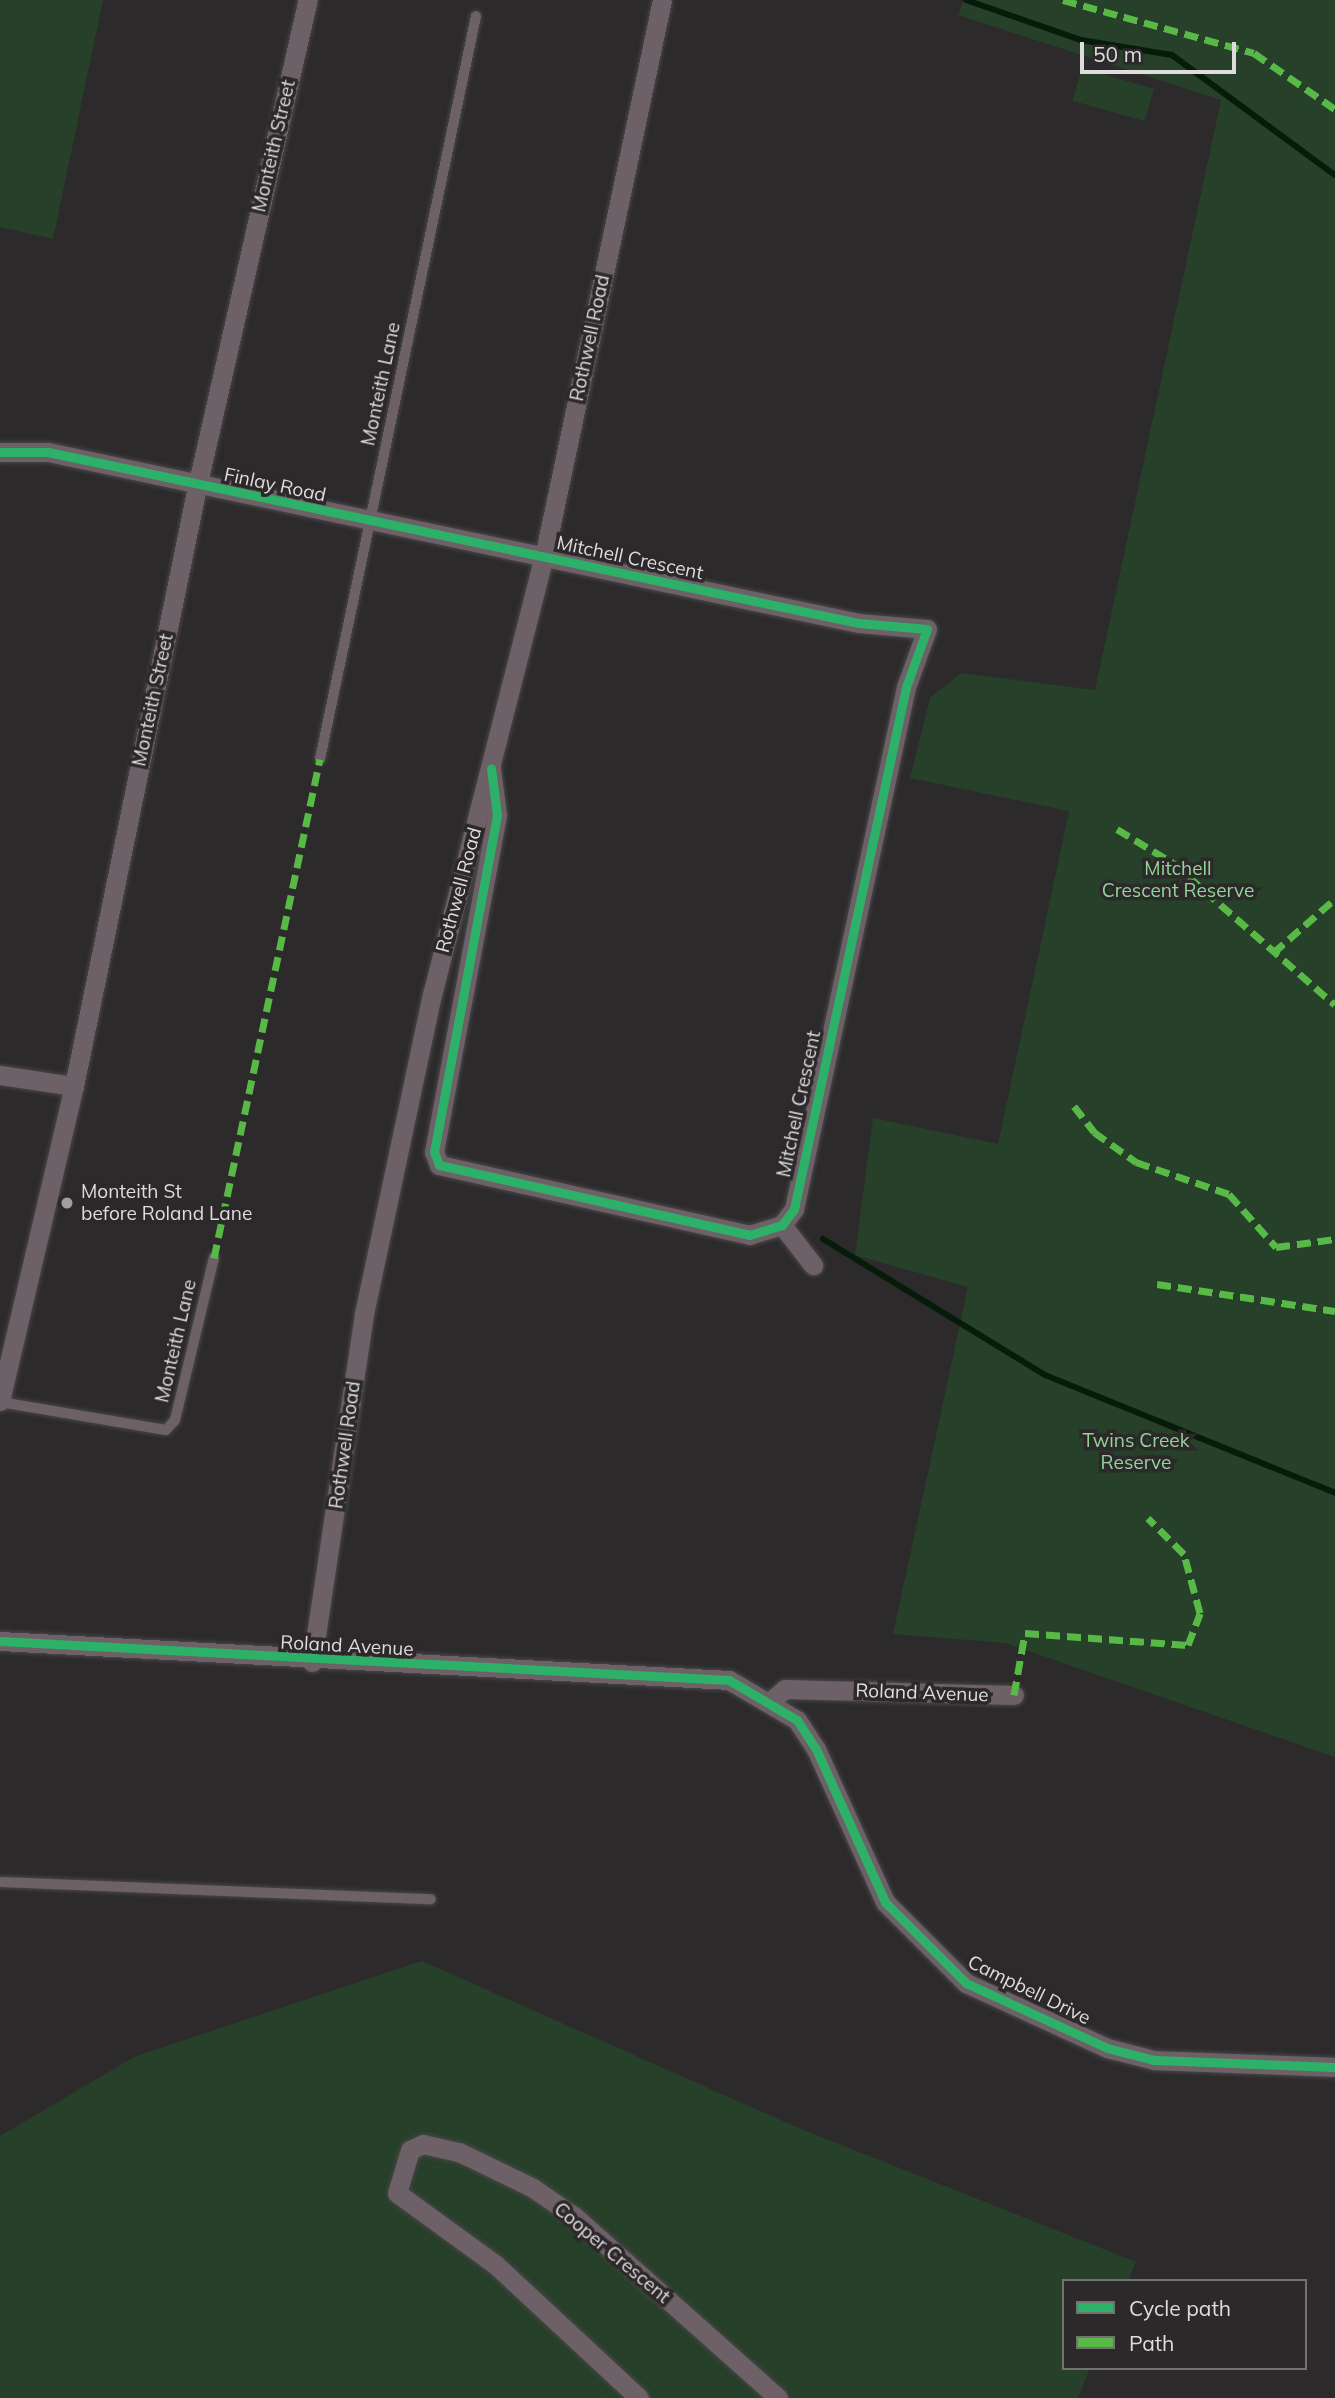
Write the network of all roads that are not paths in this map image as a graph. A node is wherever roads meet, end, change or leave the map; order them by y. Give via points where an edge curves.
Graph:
1 (308, 0) edge
2 (662, 0) edge
3 (476, 16) dead end
4 (0, 453) edge
5 (197, 487) junction
6 (370, 523) junction
7 (544, 557) junction
8 (320, 759) dead end
9 (491, 768) junction
10 (0, 1075) edge
11 (74, 1086) junction
12 (782, 1225) junction
13 (214, 1258) dead end
14 (813, 1265) dead end
15 (0, 1401) edge
16 (0, 1642) edge
17 (312, 1662) junction
18 (1014, 1696) dead end
19 (771, 1701) junction
20 (0, 1882) edge
21 (431, 1899) dead end
22 (1335, 2067) edge
23 (639, 2398) edge
24 (778, 2398) edge

1 - 5 street, Monteith Street
2 - 7 street, Rothwell Road
3 - 6 lane, Monteith Lane
4 - 5 street, Finlay Road via 48,452
5 - 6 street, Finlay Road
5 - 11 street, Monteith Street
6 - 7 street, Finlay Road
6 - 8 lane, Monteith Lane
7 - 9 street, Rothwell Road
7 - 12 street, Mitchell Crescent via 859,623 927,629 906,687 794,1209
9 - 12 street via 497,815 434,1152 439,1165 743,1234
9 - 17 street, Rothwell Road via 432,995 364,1314
10 - 11 street
11 - 15 street, Monteith Street
12 - 14 street
13 - 15 lane, Monteith Lane via 175,1420 166,1430
16 - 17 street, Roland Avenue
17 - 19 street, Roland Avenue via 729,1680
18 - 19 street, Roland Avenue via 785,1689
19 - 22 street, Campbell Drive via 797,1720 816,1749 886,1902 966,1983 1107,2048 1154,2060
20 - 21 lane
23 - 24 street, Cooper Crescent via 495,2265 397,2193 410,2151 423,2144 459,2152 533,2189 575,2217

